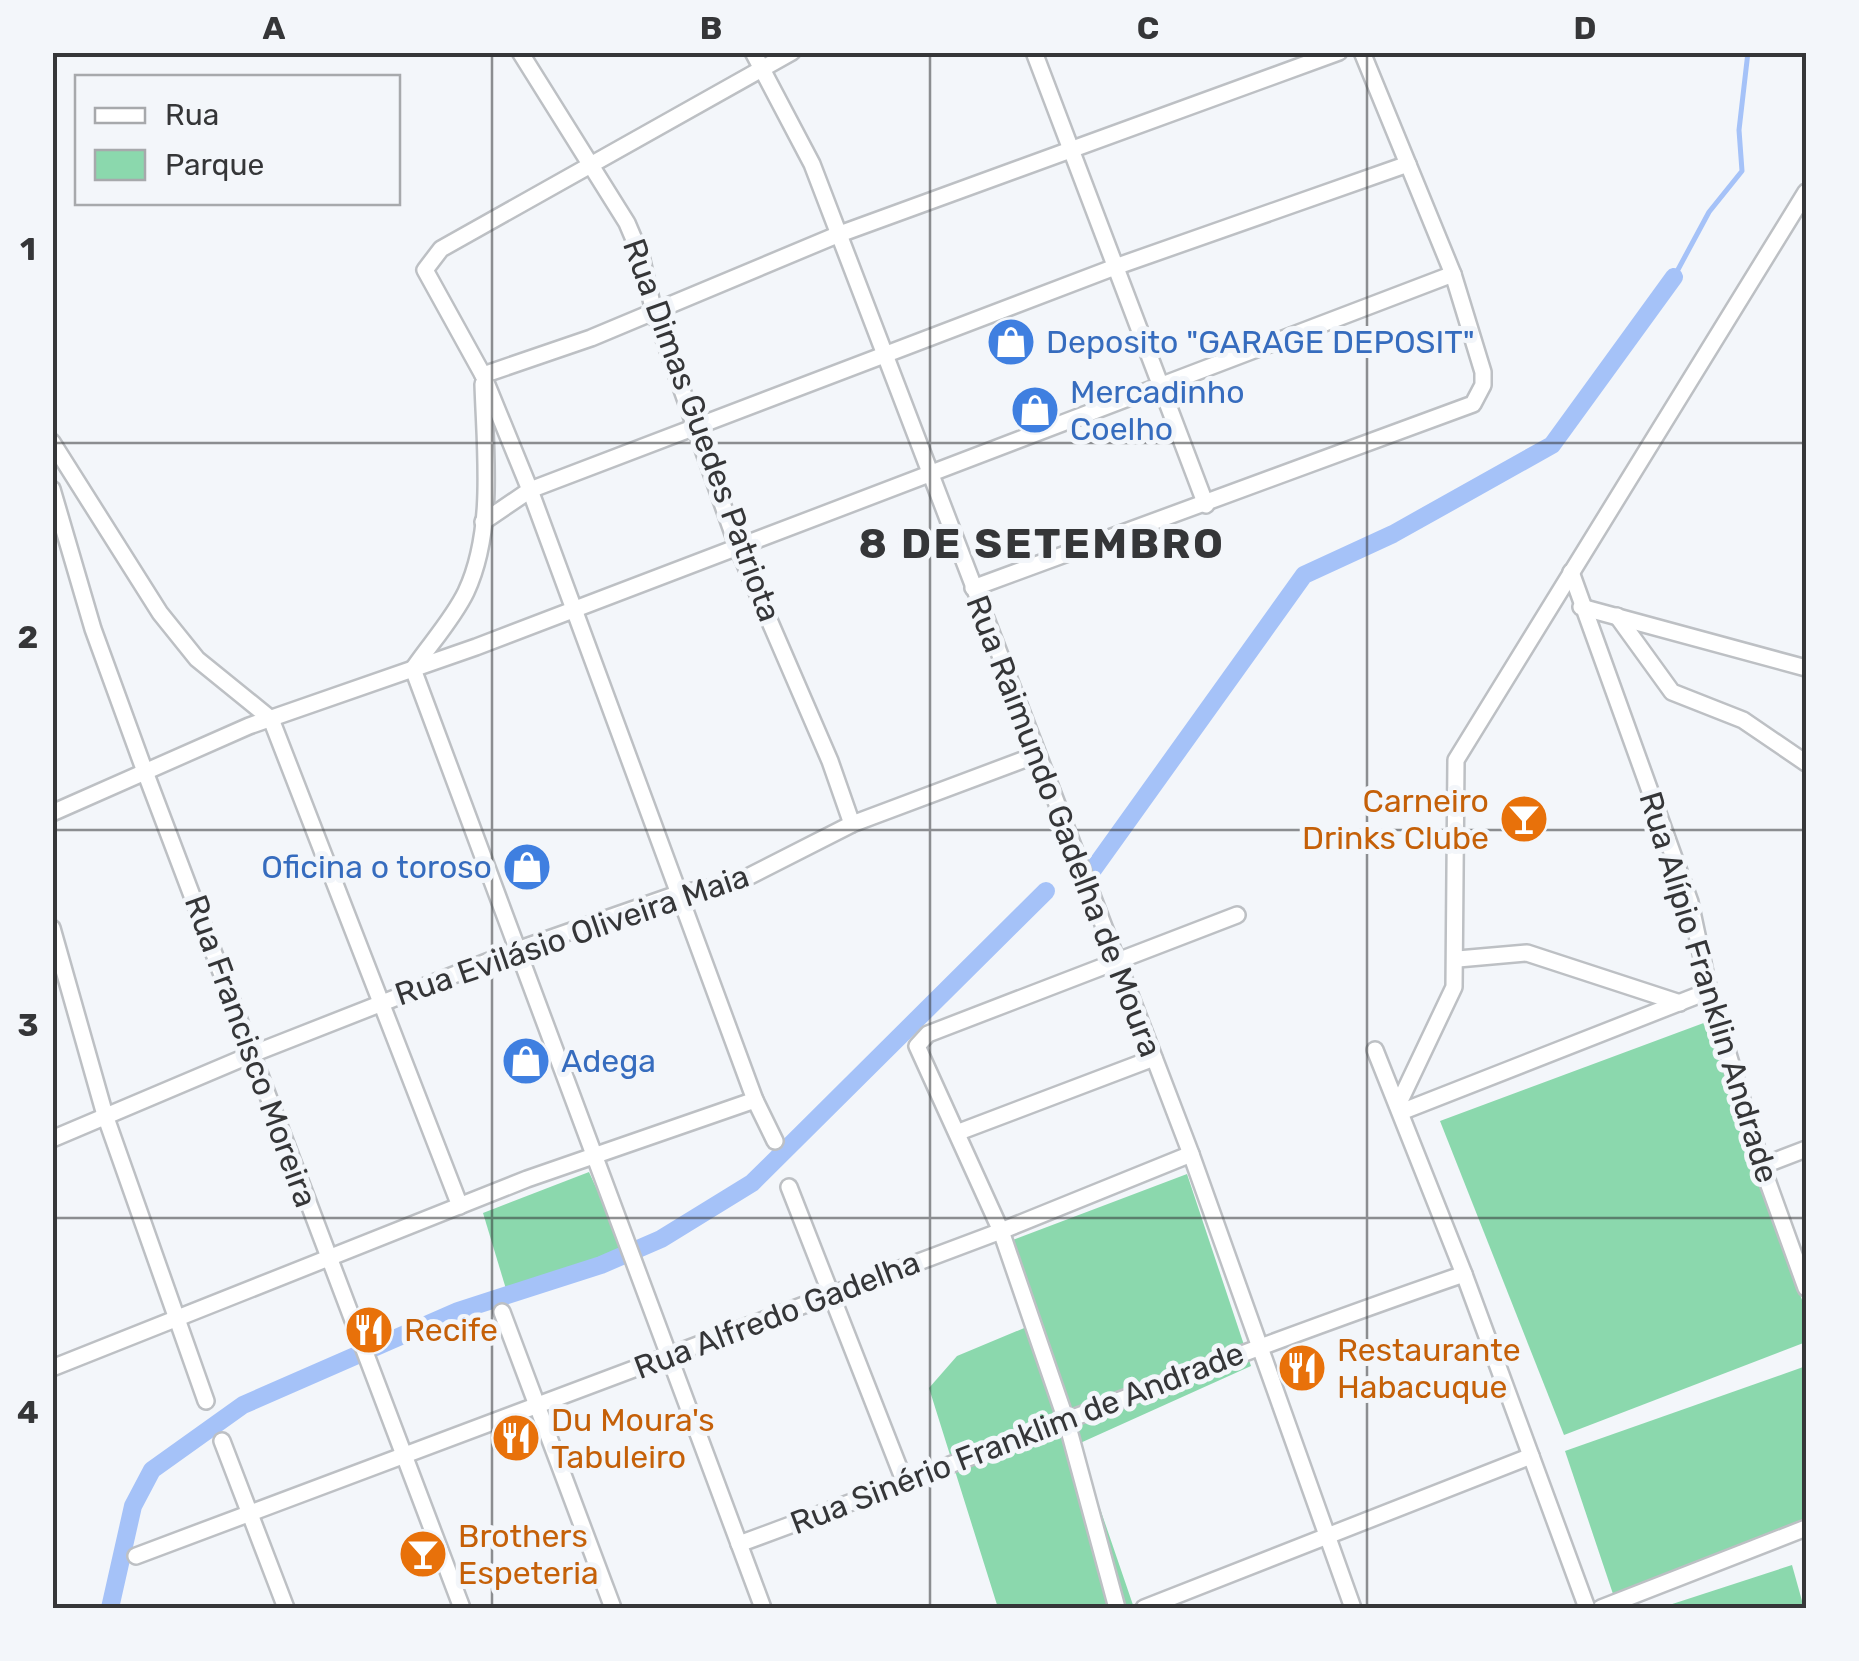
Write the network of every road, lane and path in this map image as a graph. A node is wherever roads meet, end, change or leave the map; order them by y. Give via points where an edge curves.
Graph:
1 (520, 52) edge
2 (753, 52) edge
3 (792, 52) edge
4 (1034, 52) edge
5 (1340, 52) edge
6 (1362, 52) edge
7 (764, 70) junction
8 (1072, 150) junction
9 (1408, 164) junction
10 (589, 165) junction
11 (1806, 192) edge
12 (837, 235) junction
13 (1115, 267) junction
14 (1453, 274) junction
15 (654, 308) junction
16 (883, 356) junction
17 (483, 375) junction
18 (1161, 389) junction
19 (700, 429) junction
20 (52, 442) edge
21 (929, 474) junction
22 (52, 489) edge
23 (530, 490) junction
24 (1206, 505) junction
25 (482, 522) junction
26 (738, 548) junction
27 (1572, 572) junction
28 (973, 588) junction
29 (1581, 607) junction
30 (572, 609) junction
31 (1617, 616) junction
32 (1806, 668) edge
33 (413, 669) junction
34 (270, 720) junction
35 (1036, 755) junction
36 (1806, 763) edge
37 (144, 770) junction
38 (52, 813) edge
39 (852, 824) junction
40 (680, 893) junction
41 (1238, 915) dead end
42 (52, 928) edge
43 (517, 950) junction
44 (1458, 959) junction
45 (1115, 961) junction
46 (60, 976) edge
47 (1710, 991) junction
48 (381, 1002) junction
49 (1680, 1003) junction
50 (1375, 1050) dead end
51 (254, 1053) junction
52 (1154, 1058) junction
53 (754, 1100) junction
54 (1399, 1108) junction
55 (106, 1115) junction
56 (959, 1132) junction
57 (52, 1139) edge
58 (775, 1142) dead end
59 (1806, 1149) edge
60 (1191, 1154) junction
61 (594, 1155) junction
62 (1762, 1166) junction
63 (788, 1187) dead end
64 (460, 1206) junction
65 (1001, 1232) junction
66 (326, 1258) junction
67 (1464, 1274) junction
68 (1806, 1288) edge
69 (830, 1295) junction
70 (502, 1312) dead end
71 (178, 1319) junction
72 (1259, 1345) junction
73 (670, 1356) junction
74 (52, 1368) edge
75 (206, 1401) dead end
76 (538, 1406) junction
77 (1066, 1423) junction
78 (222, 1441) dead end
79 (404, 1453) junction
80 (1530, 1456) junction
81 (904, 1484) junction
82 (250, 1515) junction
83 (1806, 1528) edge
84 (1328, 1534) junction
85 (740, 1544) junction
86 (136, 1556) dead end
87 (286, 1608) edge
88 (462, 1608) edge
89 (613, 1608) edge
90 (764, 1608) edge
91 (1117, 1608) edge
92 (1144, 1608) edge
93 (1353, 1608) edge
94 (1587, 1608) edge
95 (1601, 1608) edge

1 - 10 street, Rua Dimas Guedes Patriota
2 - 7 street, Rua Raimundo Gadelha de Moura
3 - 7 street
4 - 8 street
5 - 8 street
6 - 9 street
7 - 10 street
7 - 12 street, Rua Raimundo Gadelha de Moura via 812,164
8 - 12 street
8 - 13 street
9 - 13 street
9 - 14 street
10 - 15 street, Rua Dimas Guedes Patriota via 637,245
10 - 17 street via 428,262 426,276
11 - 27 street
12 - 15 street
12 - 16 street, Rua Raimundo Gadelha de Moura
13 - 16 street
13 - 18 street
14 - 18 street
14 - 24 street via 1483,372 1473,404
15 - 17 street
15 - 19 street, Rua Dimas Guedes Patriota
16 - 19 street
16 - 21 street, Rua Raimundo Gadelha de Moura
17 - 23 street
17 - 25 street
18 - 21 street
18 - 24 street
19 - 23 street
19 - 26 street, Rua Dimas Guedes Patriota
20 - 34 street via 160,612 197,659
21 - 26 street
21 - 28 street, Rua Raimundo Gadelha de Moura
22 - 37 street, Rua Francisco Moreira
23 - 25 street
23 - 30 street
24 - 28 street
25 - 33 street via 465,594
26 - 30 street
26 - 39 street, Rua Dimas Guedes Patriota
27 - 29 street, Rua Alípio Franklin Andrade
27 - 44 street via 1456,760
28 - 35 street, Rua Raimundo Gadelha de Moura
29 - 31 street
29 - 47 street, Rua Alípio Franklin Andrade via 1690,902
30 - 33 street
30 - 40 street
31 - 32 street
31 - 36 street via 1672,692 1743,720
33 - 34 street
33 - 43 street
34 - 37 street
34 - 48 street
35 - 39 street, Rua Evilásio Oliveira Maia
35 - 45 street, Rua Raimundo Gadelha de Moura
37 - 38 street
37 - 51 street, Rua Francisco Moreira
39 - 40 street, Rua Evilásio Oliveira Maia via 734,884
40 - 43 street, Rua Evilásio Oliveira Maia
40 - 53 street
41 - 45 street
42 - 46 street
43 - 48 street, Rua Evilásio Oliveira Maia
43 - 61 street
44 - 49 street via 1528,953
44 - 54 street via 1448,1008
45 - 52 street, Rua Raimundo Gadelha de Moura
45 - 56 street via 921,1039 917,1054
46 - 55 street
47 - 49 street
47 - 62 street, Rua Alípio Franklin Andrade
48 - 51 street, Rua Evilásio Oliveira Maia
48 - 64 street
49 - 54 street
50 - 54 street
51 - 55 street, Rua Evilásio Oliveira Maia
51 - 66 street, Rua Francisco Moreira
52 - 56 street
52 - 60 street, Rua Raimundo Gadelha de Moura
53 - 58 street
53 - 61 street
54 - 67 street
55 - 57 street, Rua Evilásio Oliveira Maia
55 - 71 street
56 - 65 street
59 - 62 street
60 - 65 street, Rua Alfredo Gadelha
60 - 72 street, Rua Raimundo Gadelha de Moura
61 - 64 street
61 - 73 street
62 - 68 street, Rua Alípio Franklin Andrade
63 - 69 street
64 - 66 street
65 - 69 street, Rua Alfredo Gadelha
65 - 77 street
66 - 71 street
66 - 79 street, Rua Francisco Moreira
67 - 72 street, Rua Sinério Franklim de Andrade
67 - 80 street
69 - 73 street, Rua Alfredo Gadelha
69 - 81 street
70 - 76 street
71 - 74 street
71 - 75 street
72 - 77 street, Rua Sinério Franklim de Andrade
72 - 84 street, Rua Raimundo Gadelha de Moura
73 - 76 street, Rua Alfredo Gadelha
73 - 85 street
76 - 79 street, Rua Alfredo Gadelha
76 - 89 street
77 - 81 street, Rua Sinério Franklim de Andrade
77 - 91 street
78 - 82 street
79 - 82 street, Rua Alfredo Gadelha
79 - 88 street, Rua Francisco Moreira
80 - 84 street
80 - 94 street
81 - 85 street, Rua Sinério Franklim de Andrade
82 - 86 street, Rua Alfredo Gadelha
82 - 87 street
83 - 95 street
84 - 92 street
84 - 93 street, Rua Raimundo Gadelha de Moura
85 - 90 street

